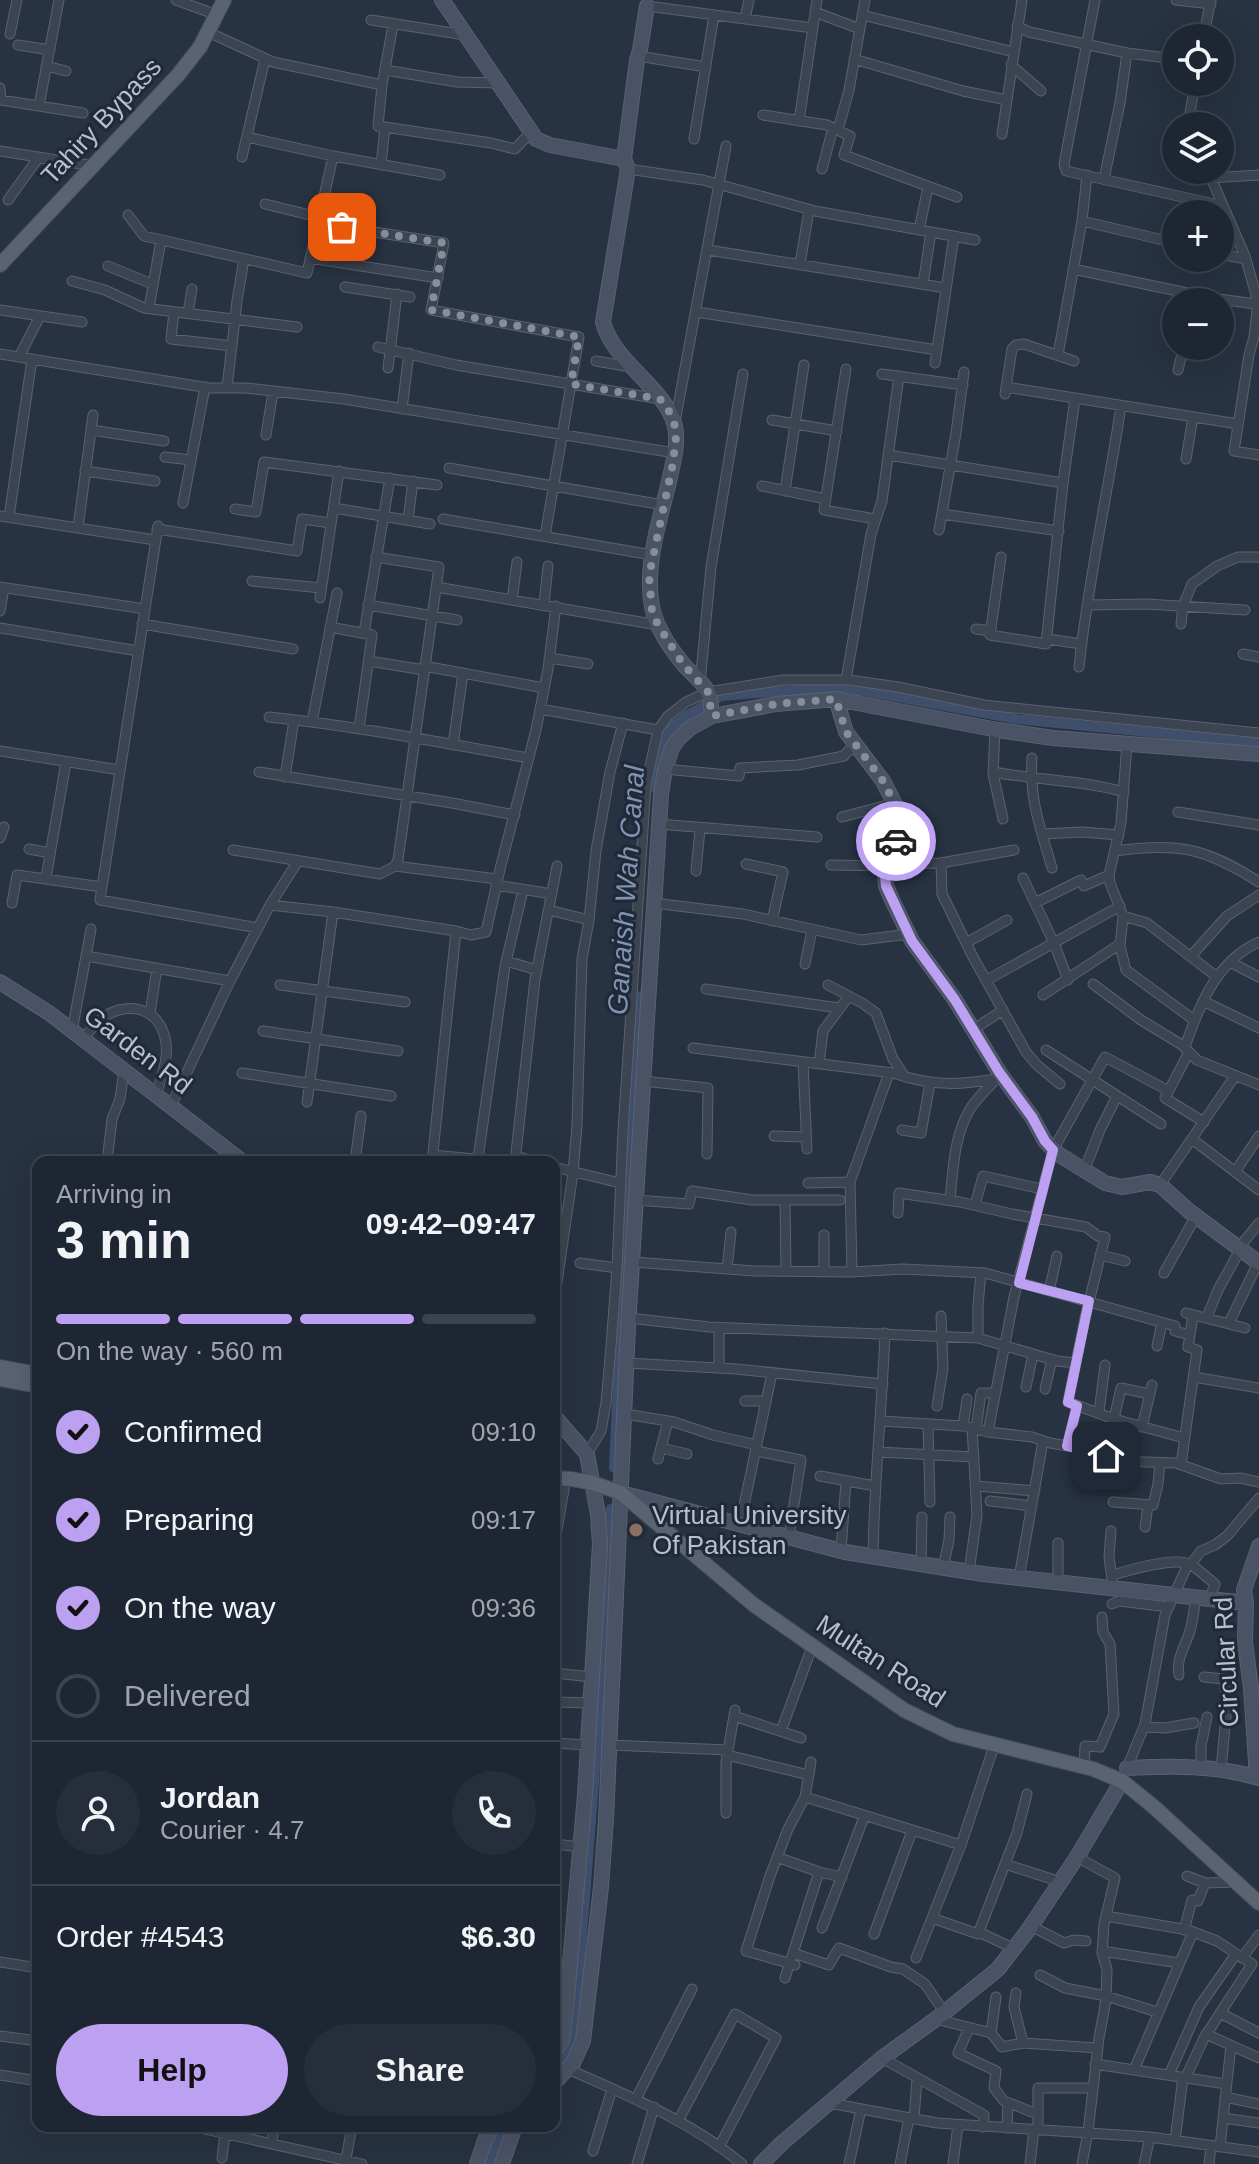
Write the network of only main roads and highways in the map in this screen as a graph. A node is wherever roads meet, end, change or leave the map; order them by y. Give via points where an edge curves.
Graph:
1 (224, 0) edge
2 (0, 265) edge
3 (0, 1367) edge
4 (32, 1373) edge
5 (0, 1379) edge
6 (32, 1385) edge
7 (561, 1476) edge
8 (1259, 1903) edge

1 - 2 main road, Tahiry Bypass via 200,47 178,75
3 - 4 main road
5 - 6 main road
7 - 8 main road, Multan Road via 621,1493 754,1605 904,1710 953,1734 994,1746 1124,1774

